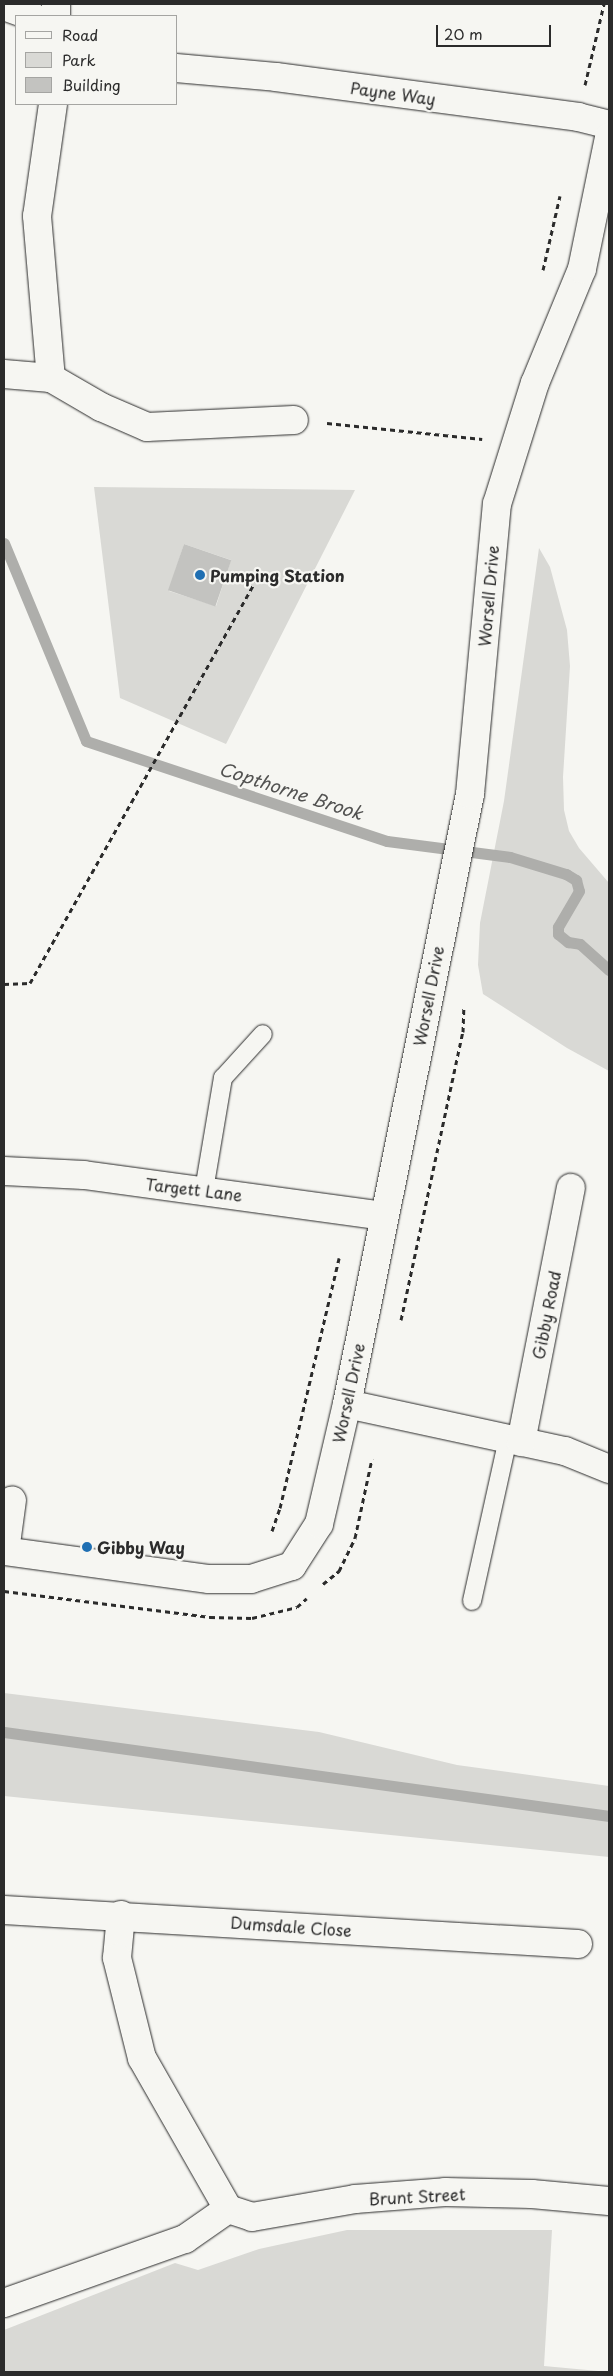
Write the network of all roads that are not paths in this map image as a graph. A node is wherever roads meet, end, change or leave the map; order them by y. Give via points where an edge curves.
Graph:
1 (4, 6) edge
2 (50, 13) edge
3 (178, 68) edge
4 (53, 105) edge
5 (609, 124) edge
6 (609, 138) edge
7 (4, 374) edge
8 (51, 378) junction
9 (294, 420) road end
10 (263, 1034) dead end
11 (4, 1171) edge
12 (571, 1188) dead end
13 (204, 1190) junction
14 (383, 1216) junction
15 (347, 1404) junction
16 (515, 1440) junction
17 (609, 1469) edge
18 (12, 1500) dead end
19 (4, 1551) edge
20 (472, 1601) dead end
21 (4, 1910) edge
22 (121, 1916) junction
23 (578, 1944) dead end
24 (609, 2201) edge
25 (228, 2209) junction
26 (4, 2303) edge

1 - 2 street
3 - 5 street, Payne Way via 276,77 578,117
4 - 8 street via 37,216
6 - 14 street, Worsell Drive via 582,269 535,383 497,504 470,794
7 - 8 street
8 - 9 street via 101,407 147,427
10 - 13 lane via 222,1078
11 - 13 street, Targett Lane via 84,1175
12 - 16 street, Gibby Road
13 - 14 street, Targett Lane
14 - 15 street, Worsell Drive
15 - 16 street
15 - 19 street, Worsell Drive via 319,1524 292,1566 251,1579 209,1578
16 - 17 street via 565,1452
16 - 20 lane
18 - 19 street
21 - 22 street, Dumsdale Close
22 - 23 street, Dumsdale Close
22 - 25 street via 118,1958 142,2058
24 - 25 street, Brunt Street via 532,2194 445,2192 355,2199 252,2217
25 - 26 street via 185,2239

